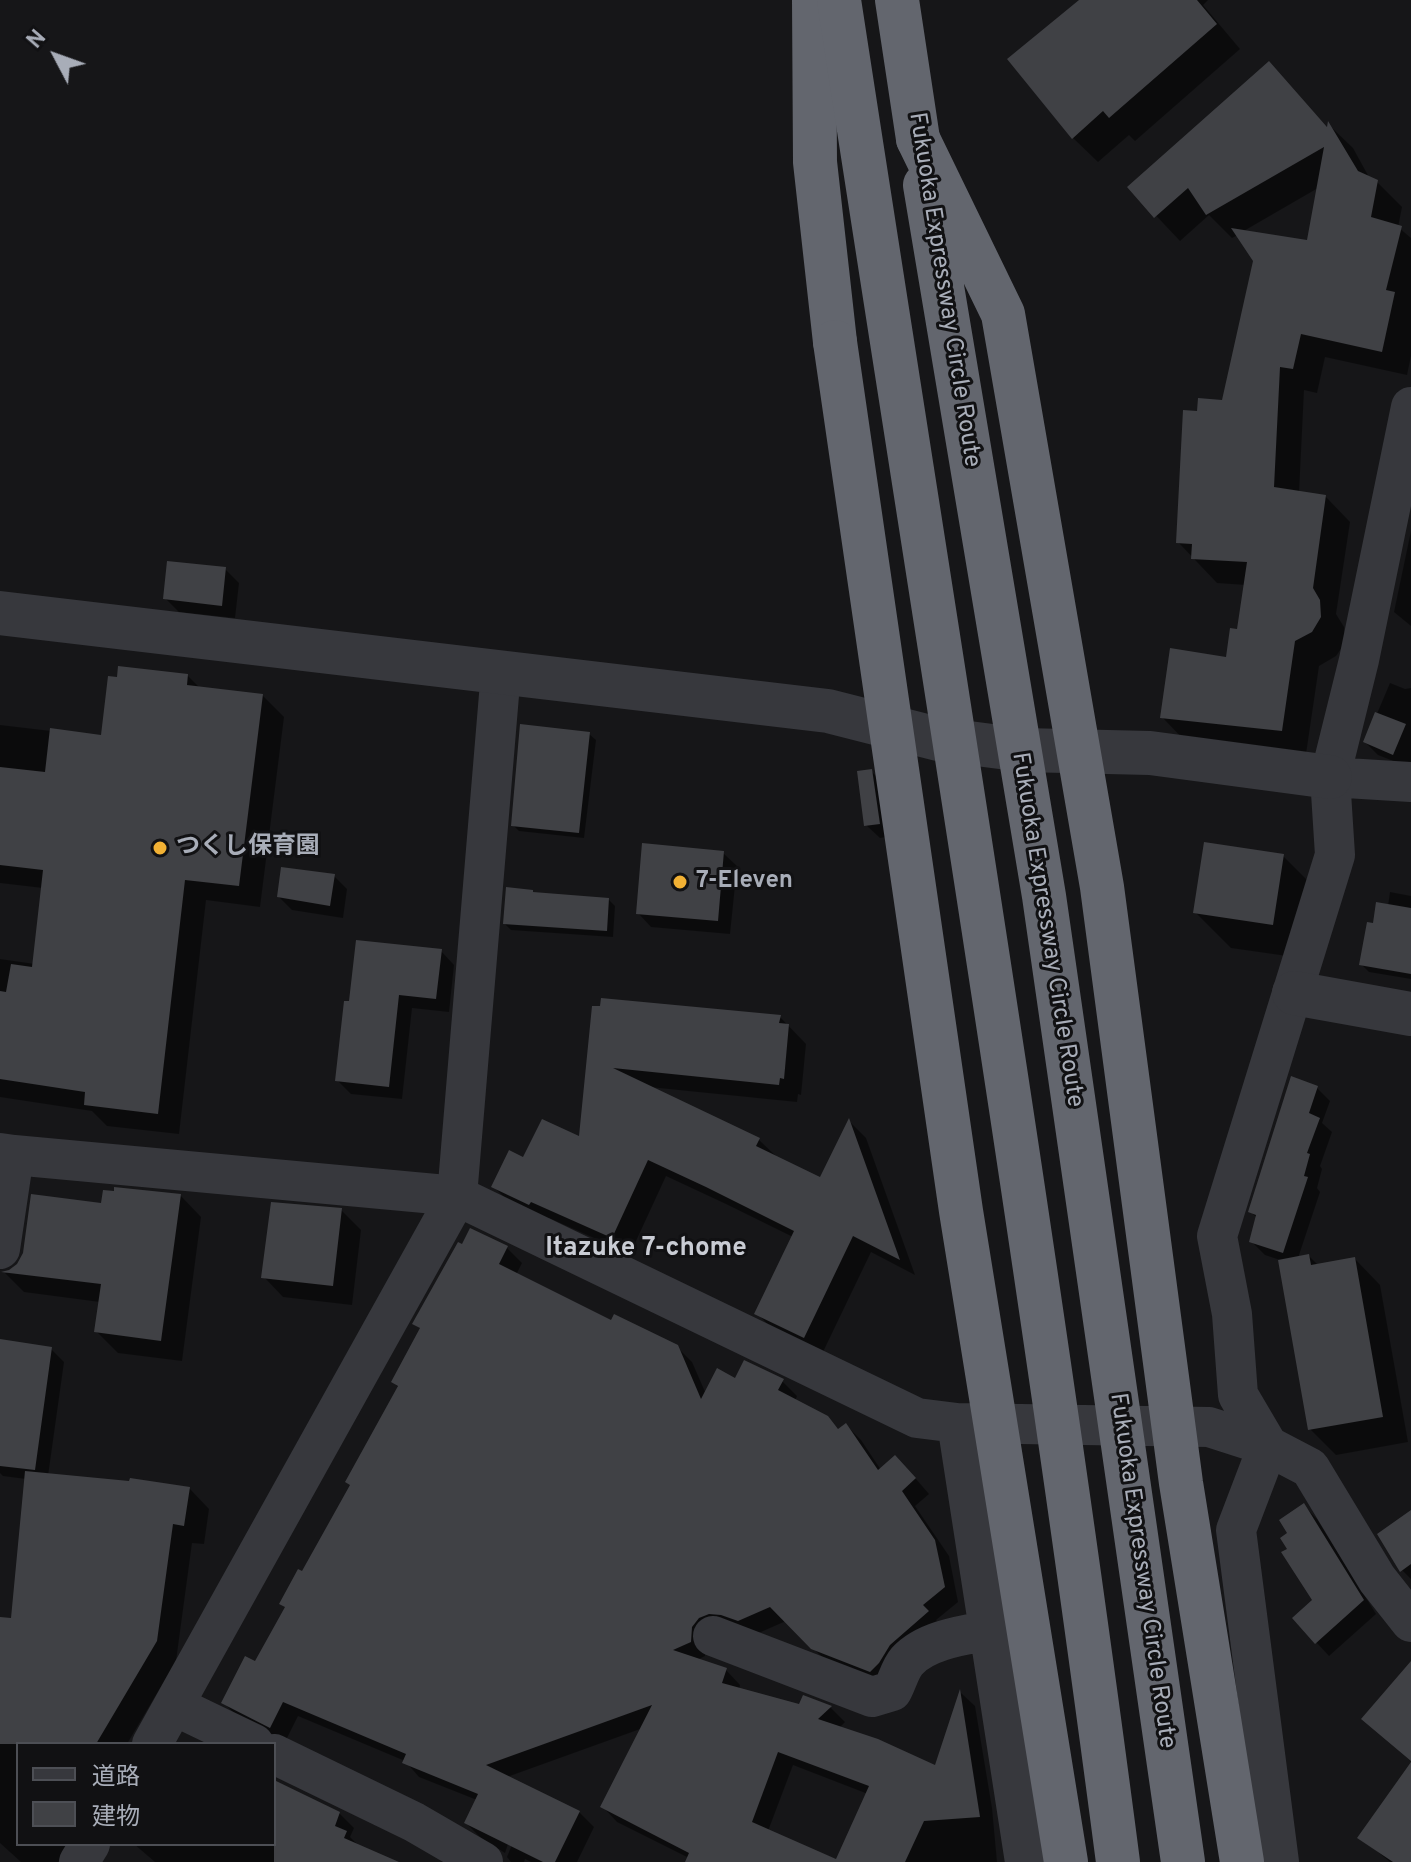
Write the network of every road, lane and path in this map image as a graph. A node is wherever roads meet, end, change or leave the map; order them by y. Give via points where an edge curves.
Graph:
1 (814, 0) edge
2 (839, 0) edge
3 (897, 0) edge
4 (918, 139) junction
5 (1411, 407) edge
6 (0, 613) edge
7 (501, 671) junction
8 (1330, 777) junction
9 (1411, 782) edge
10 (1294, 993) junction
11 (1411, 1014) edge
12 (7, 1154) edge
13 (457, 1196) junction
14 (0, 1249) edge
15 (957, 1423) junction
16 (1268, 1446) junction
17 (1411, 1622) edge
18 (991, 1630) junction
19 (713, 1636) dead end
20 (175, 1706) junction
21 (153, 1742) edge
22 (250, 1742) edge
23 (276, 1755) edge
24 (483, 1862) edge
25 (1025, 1862) edge
26 (1066, 1862) edge
27 (1118, 1862) edge
28 (1183, 1862) edge
29 (1242, 1862) edge
30 (1279, 1862) edge

1 - 26 highway, bridge via 815,162 835,342 961,1211
2 - 27 highway, bridge via 983,921
3 - 4 highway, Fukuoka Expressway Circle Route
4 - 28 highway, Fukuoka Expressway Circle Route, bridge via 1044,896
4 - 29 highway, bridge via 1003,314 1102,887 1181,1483
5 - 8 street
6 - 7 street
7 - 8 street via 828,711 938,739 1008,748 1150,753
7 - 13 street
8 - 9 street
8 - 10 street via 1335,855
10 - 11 street
10 - 16 street via 1217,1236 1232,1314 1238,1395
12 - 13 street
12 - 14 street
13 - 15 street via 917,1418
13 - 20 street
15 - 16 street via 1209,1427
15 - 18 street
16 - 17 street via 1310,1468 1377,1579
16 - 30 street via 1236,1530
18 - 19 street via 926,1647 906,1662 892,1691 872,1697
18 - 25 street
20 - 21 street
20 - 22 street
23 - 24 street

